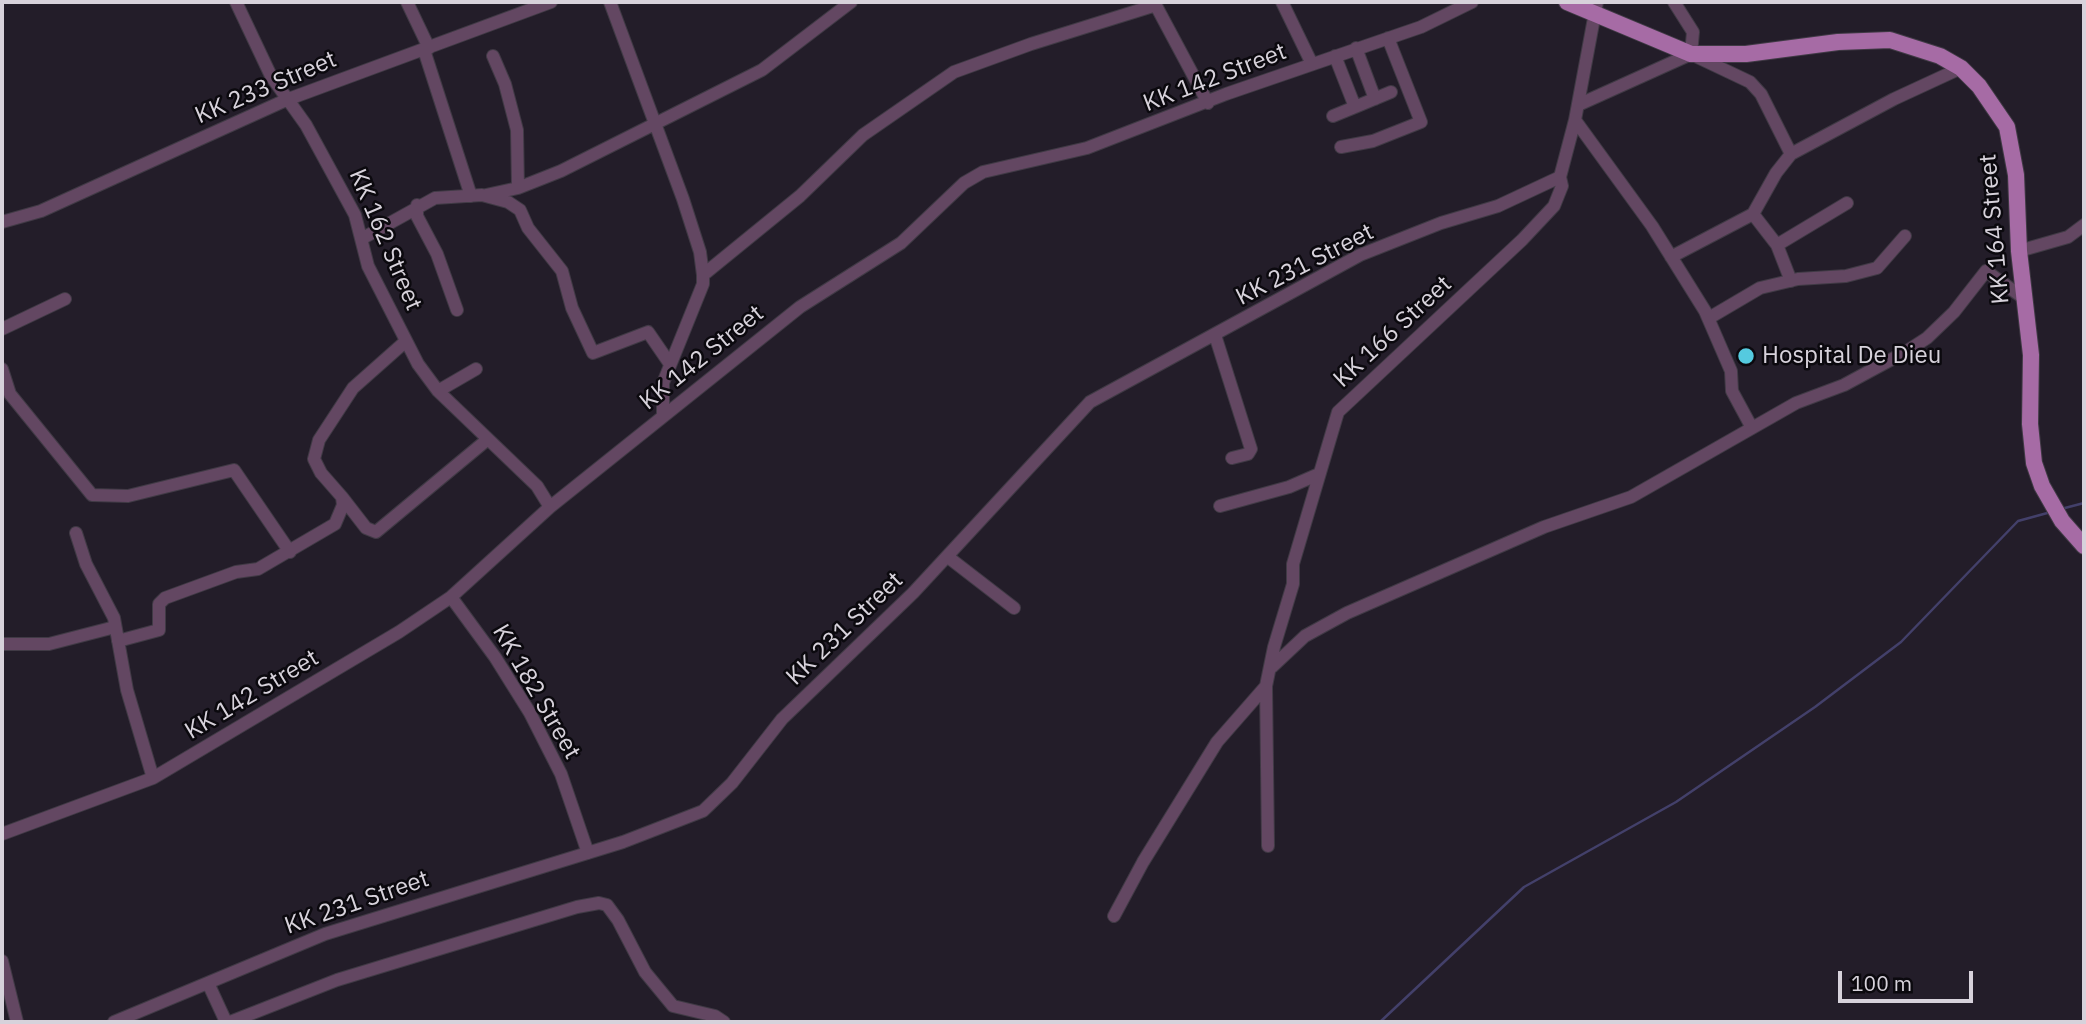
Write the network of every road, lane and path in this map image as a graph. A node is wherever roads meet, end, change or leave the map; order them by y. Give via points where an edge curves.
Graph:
1 (236, 2) edge
2 (407, 2) edge
3 (551, 2) edge
4 (610, 2) edge
5 (850, 2) edge
6 (1282, 2) edge
7 (1472, 2) edge
8 (1567, 2) edge
9 (1674, 2) edge
10 (1155, 4) edge
11 (1597, 8) edge
12 (1388, 38) junction
13 (1356, 48) junction
14 (427, 49) junction
15 (1691, 54) junction
16 (493, 56) dead end
17 (1335, 56) junction
18 (1312, 64) junction
19 (1961, 68) junction
20 (1391, 92) dead end
21 (1375, 99) junction
22 (286, 100) junction
23 (1208, 103) junction
24 (1578, 105) junction
25 (1355, 107) junction
26 (1333, 116) dead end
27 (1575, 120) junction
28 (656, 125) junction
29 (1341, 148) dead end
30 (1791, 154) junction
31 (1560, 177) junction
32 (518, 188) junction
33 (477, 196) junction
34 (1847, 203) dead end
35 (416, 205) junction
36 (1753, 215) junction
37 (2, 222) edge
38 (2084, 225) edge
39 (1905, 236) dead end
40 (363, 238) junction
41 (1777, 245) junction
42 (2019, 251) junction
43 (1671, 257) junction
44 (703, 275) junction
45 (1791, 281) junction
46 (65, 299) dead end
47 (2025, 299) junction
48 (457, 310) dead end
49 (1709, 318) junction
50 (2, 329) edge
51 (1215, 335) junction
52 (406, 341) junction
53 (670, 364) junction
54 (2, 369) edge
55 (477, 369) dead end
56 (438, 391) junction
57 (663, 416) junction
58 (1752, 428) junction
59 (488, 439) junction
60 (1232, 458) dead end
61 (1319, 474) junction
62 (342, 497) junction
63 (1220, 506) dead end
64 (550, 507) junction
65 (76, 533) dead end
66 (2084, 545) edge
67 (290, 552) junction
68 (948, 556) junction
69 (451, 597) junction
70 (1014, 608) dead end
71 (115, 626) junction
72 (118, 640) junction
73 (2, 644) edge
74 (1272, 667) junction
75 (1266, 686) junction
76 (153, 778) junction
77 (2, 834) edge
78 (1268, 846) dead end
79 (588, 853) junction
80 (1114, 916) dead end
81 (2, 961) edge
82 (208, 983) junction
83 (17, 1022) edge
84 (114, 1022) edge
85 (228, 1022) edge
86 (724, 1022) edge

1 - 22 street, KK 162 Street
2 - 14 street
3 - 14 street, KK 233 Street
4 - 28 street
5 - 28 street via 762,70
6 - 18 street
7 - 12 street, KK 142 Street
8 - 11 main road, KK 164 Street
9 - 15 street via 1693,32
10 - 23 street
10 - 44 street via 954,72 863,135 800,196
11 - 15 main road, KK 164 Street
11 - 24 street, KK 166 Street
12 - 13 street, KK 142 Street
12 - 29 street via 1421,122
13 - 17 street, KK 142 Street
13 - 21 street
14 - 22 street, KK 233 Street
14 - 33 street
15 - 19 main road, KK 164 Street via 1746,54 1890,40
15 - 24 street
15 - 30 street via 1750,82 1761,94
16 - 32 street via 517,130
17 - 18 street, KK 142 Street
17 - 25 street
18 - 23 street, KK 142 Street
19 - 30 street
19 - 42 main road, KK 164 Street via 2007,127 2016,176
20 - 21 street
21 - 25 street
22 - 37 street, KK 233 Street via 53,205
22 - 40 street, KK 162 Street via 327,161
23 - 57 street, KK 142 Street via 1087,148 983,173 964,183 901,243 800,307
24 - 27 street, KK 166 Street
25 - 26 street
27 - 31 street, KK 166 Street
27 - 43 street
28 - 32 street
28 - 44 street via 692,225
30 - 36 street
31 - 51 street, KK 231 Street via 1497,206 1360,255
31 - 61 street, KK 166 Street via 1562,186 1554,206 1522,240 1338,412
32 - 33 street
33 - 35 street via 435,198
33 - 53 street via 508,202 520,210 528,228 562,271 572,308 593,353 648,332
34 - 41 street
35 - 40 street
35 - 48 street
36 - 41 street
36 - 43 street
38 - 42 street via 2068,237
39 - 45 street via 1877,268
40 - 52 street, KK 162 Street via 368,266
41 - 45 street
42 - 47 main road, KK 164 Street
43 - 49 street
44 - 53 street
45 - 49 street via 1760,288
46 - 50 street
47 - 58 street via 1986,271 1927,338 1844,385 1796,403
47 - 66 main road, KK 164 Street via 2034,463 2062,521
49 - 58 street via 1731,371 1732,391
51 - 60 street via 1251,449
51 - 68 street, KK 231 Street via 1090,402
52 - 56 street, KK 162 Street
52 - 62 street via 353,388 319,440 314,460
53 - 57 street via 663,383
54 - 67 street via 10,394 92,495 128,496 234,470
55 - 56 street
56 - 59 street, KK 162 Street
57 - 64 street, KK 142 Street
58 - 74 street via 1630,497 1544,527 1347,613 1305,636
59 - 62 street via 376,532 366,528
59 - 64 street, KK 162 Street via 537,486
61 - 63 street
61 - 74 street, KK 166 Street via 1293,564 1293,584
62 - 67 street via 335,523
64 - 69 street, KK 142 Street
65 - 71 street
67 - 72 street via 258,569 165,598 159,604 159,630
68 - 70 street
68 - 79 street, KK 231 Street via 782,719 718,800 657,831
69 - 76 street, KK 142 Street
69 - 79 street, KK 182 Street via 530,713 561,774
71 - 72 street
71 - 73 street via 50,644
72 - 76 street via 127,690
74 - 75 street, KK 166 Street
75 - 78 street, KK 166 Street
75 - 80 street via 1217,742
76 - 77 street, KK 142 Street
79 - 82 street, KK 231 Street via 325,933
81 - 83 street
82 - 84 street, KK 231 Street
82 - 85 street
85 - 86 street via 337,980 599,903 607,905 618,920 645,972 673,1006

